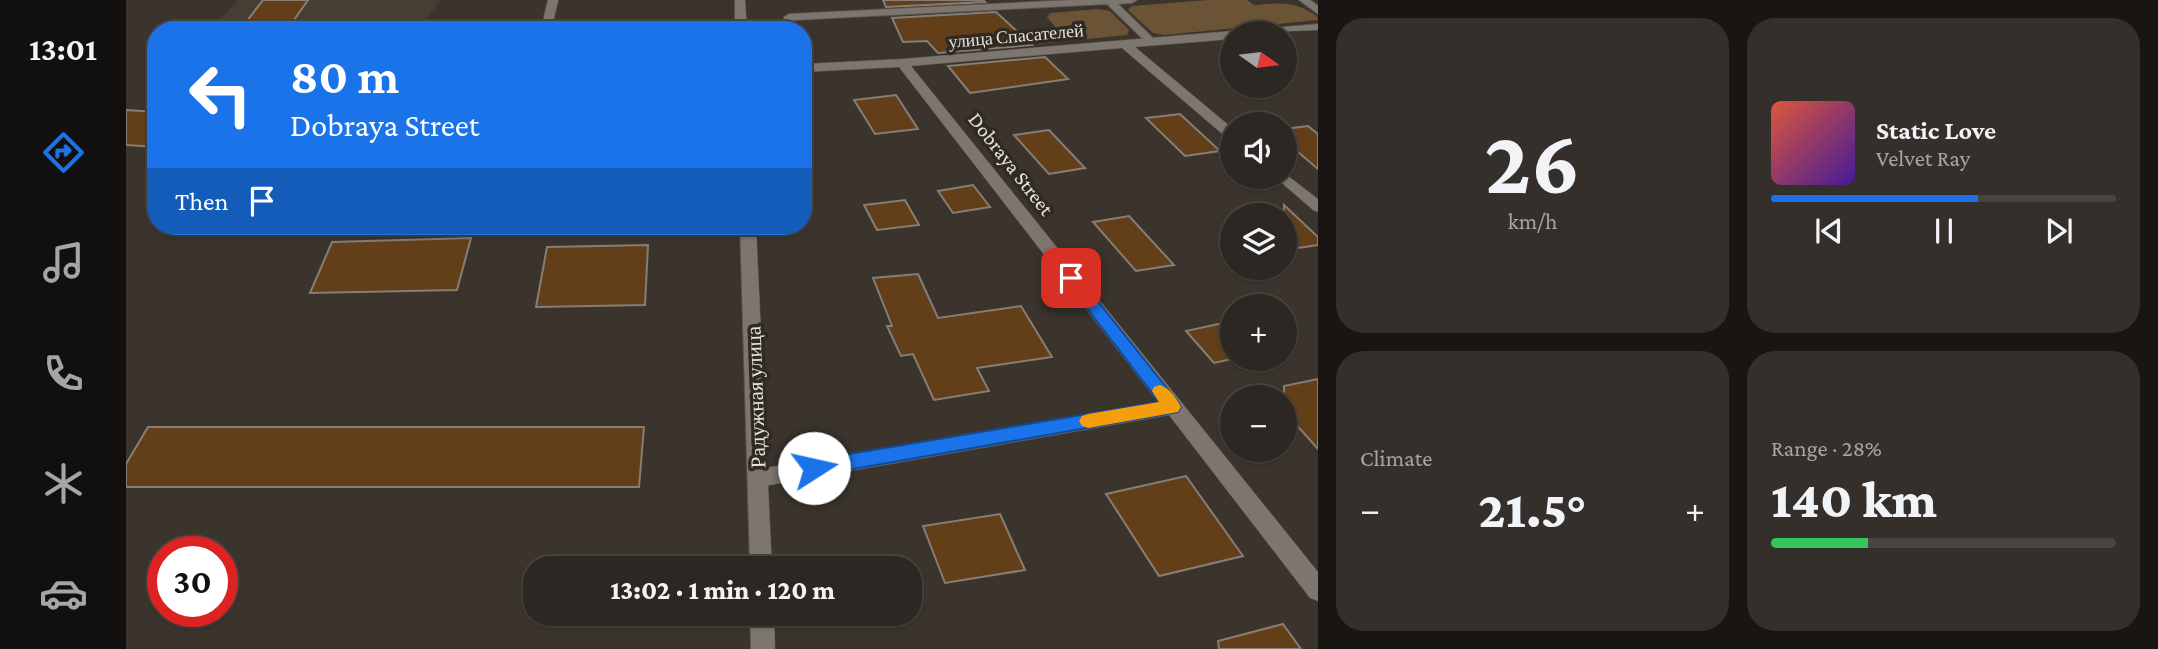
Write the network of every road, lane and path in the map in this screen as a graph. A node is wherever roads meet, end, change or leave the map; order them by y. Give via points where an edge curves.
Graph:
1 (553, 0) edge
2 (740, 0) edge
3 (1132, 0) edge
4 (1304, 0) edge
5 (1110, 2) junction
6 (1318, 11) edge
7 (548, 21) edge
8 (741, 21) edge
9 (789, 21) edge
10 (1318, 27) edge
11 (1297, 29) edge
12 (1220, 36) edge
13 (1152, 42) junction
14 (1125, 44) junction
15 (902, 63) junction
16 (812, 68) edge
17 (1220, 125) edge
18 (1296, 189) edge
19 (1318, 207) edge
20 (748, 235) edge
21 (1172, 407) junction
22 (759, 478) junction
23 (761, 556) edge
24 (1318, 590) edge
25 (762, 626) edge
26 (763, 649) edge

1 - 7 lane
2 - 8 street
3 - 5 lane
4 - 6 lane
5 - 9 lane via 789,17
5 - 13 lane
10 - 11 street
12 - 13 street, улица Спасателей
13 - 14 street, улица Спасателей
14 - 15 street, улица Спасателей
14 - 17 street
15 - 16 street, улица Спасателей
15 - 21 street, Dobraya Street
18 - 19 street
20 - 22 street, Радужная улица
21 - 22 street
21 - 24 street, Dobraya Street
22 - 23 street, Радужная улица
25 - 26 street

